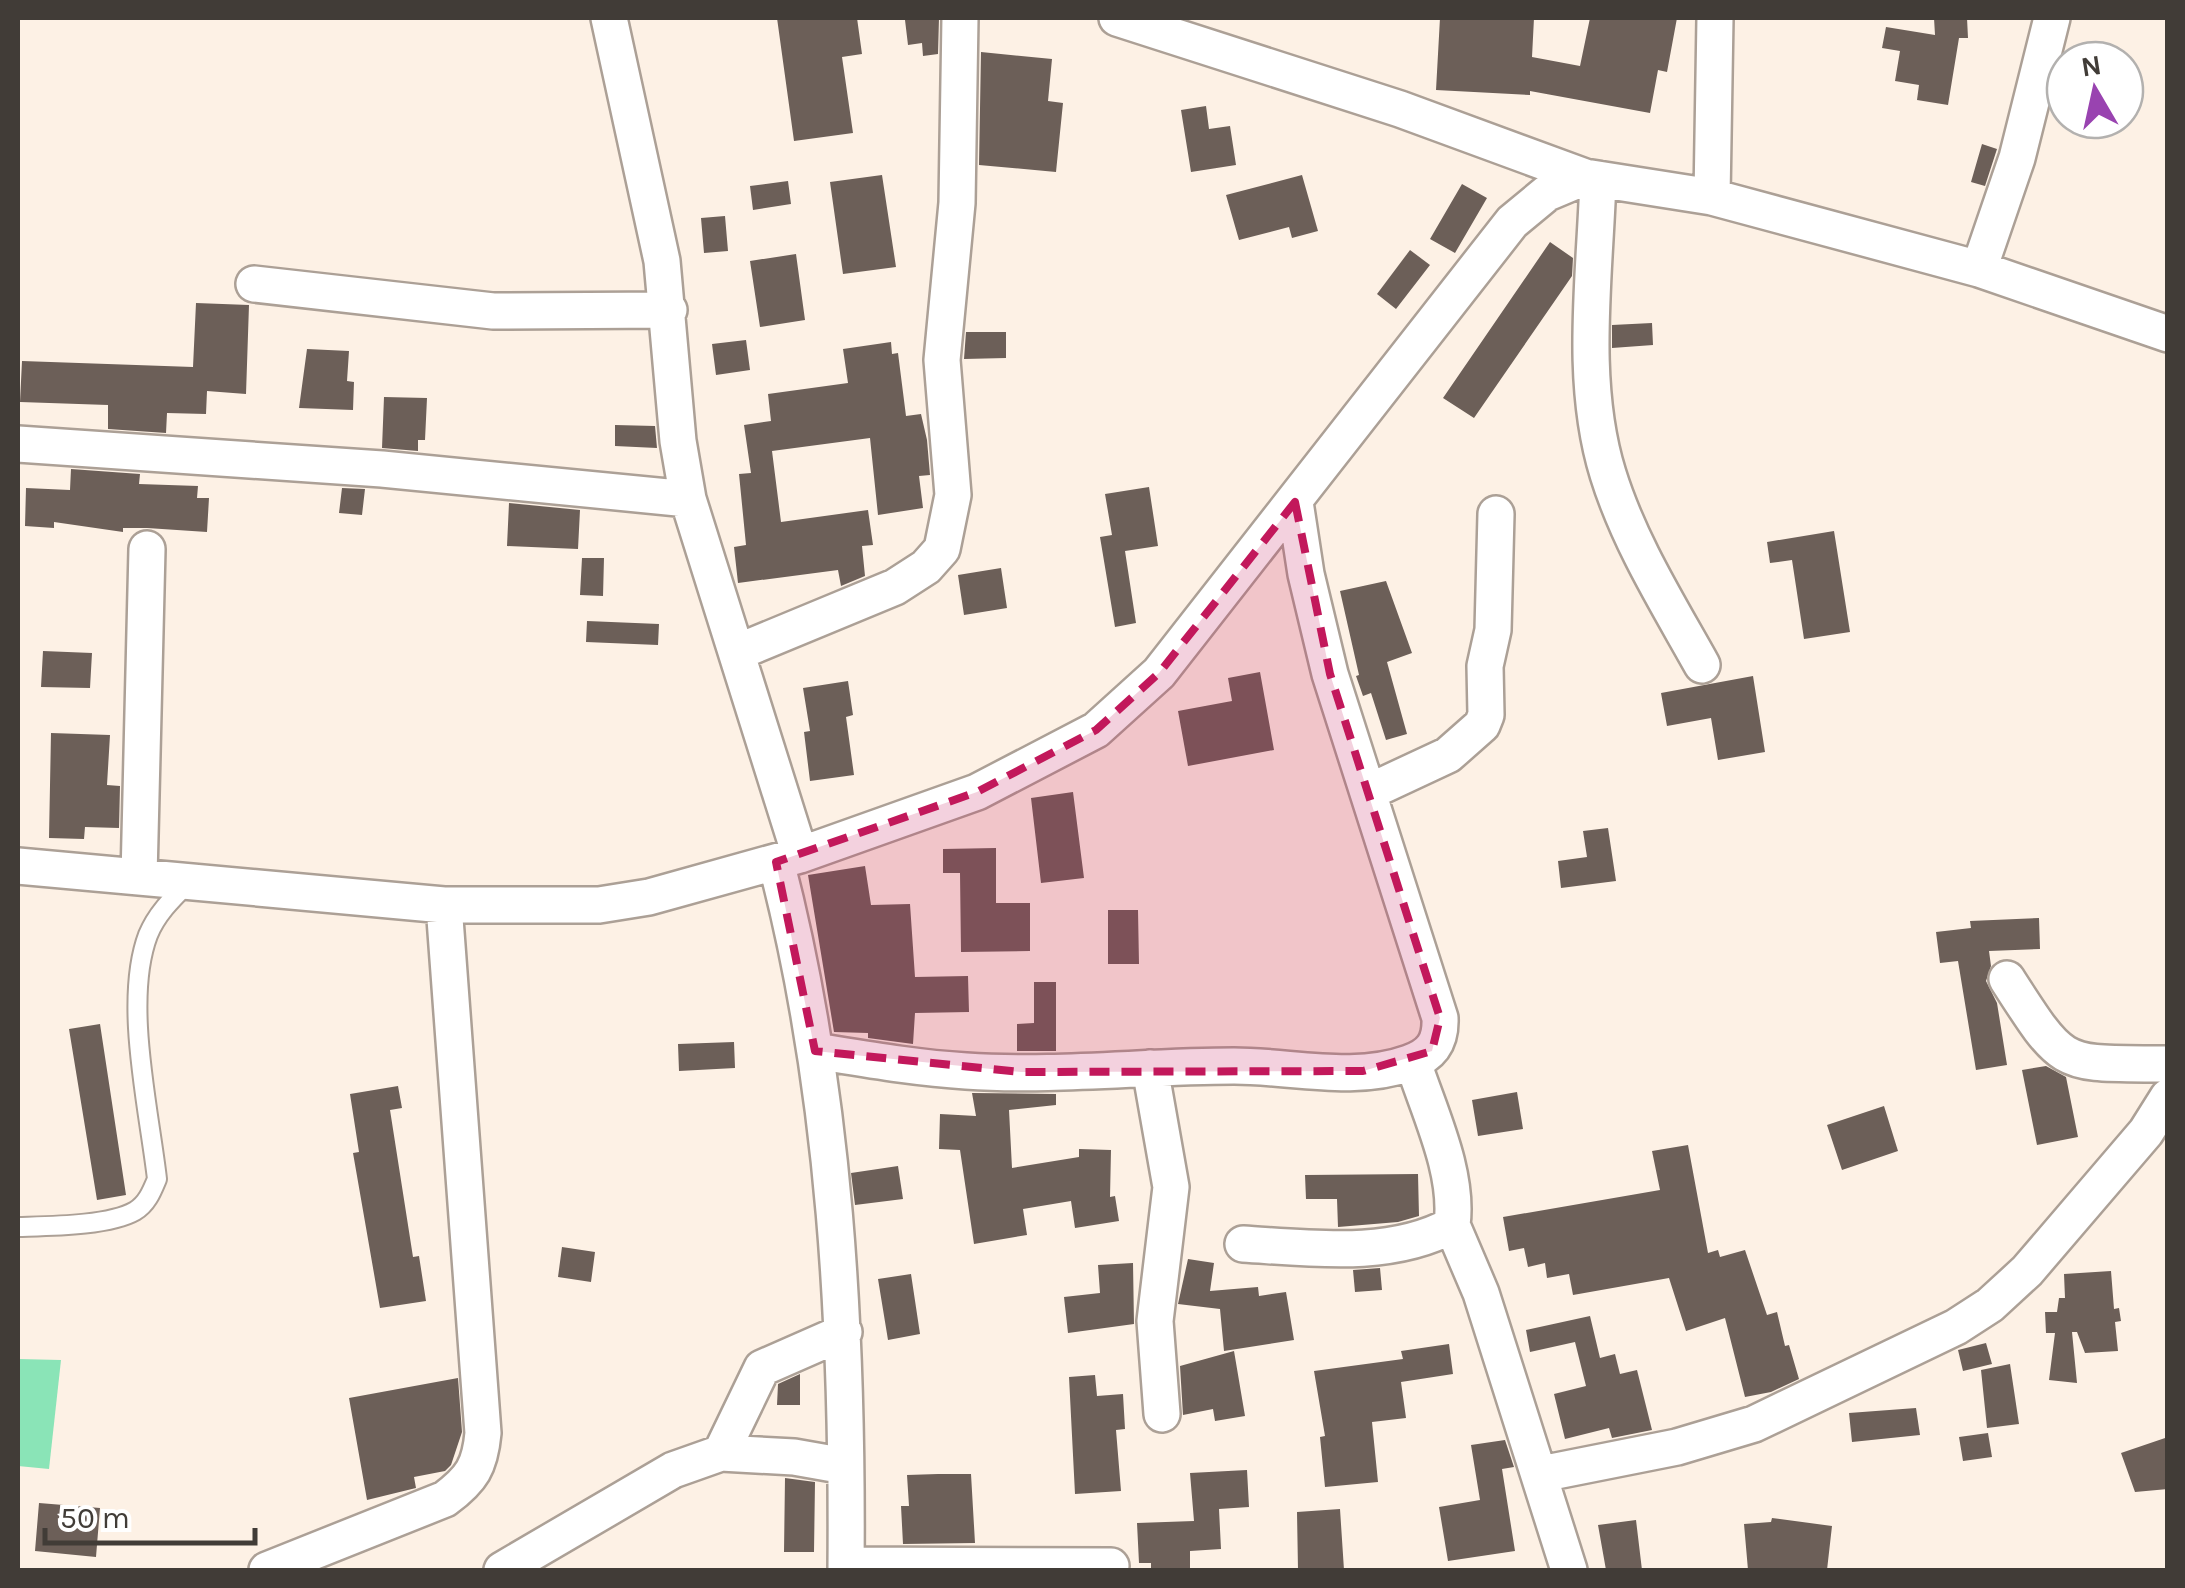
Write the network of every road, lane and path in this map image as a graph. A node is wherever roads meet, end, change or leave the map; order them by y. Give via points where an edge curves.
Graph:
1 (609, 18) edge
2 (960, 18) edge
3 (1116, 18) edge
4 (1715, 18) edge
5 (2052, 18) edge
6 (1592, 178) junction
7 (1712, 197) junction
8 (1978, 269) junction
9 (254, 284) dead end
10 (668, 310) junction
11 (2168, 334) edge
12 (18, 444) edge
13 (688, 499) junction
14 (1296, 502) junction
15 (1496, 514) dead end
16 (147, 549) dead end
17 (738, 652) junction
18 (1702, 665) dead end
19 (1371, 791) junction
20 (788, 859) junction
21 (18, 866) edge
22 (139, 877) junction
23 (190, 881) junction
24 (444, 904) junction
25 (2008, 979) dead end
26 (815, 1051) junction
27 (1413, 1062) junction
28 (2168, 1064) edge
29 (1150, 1068) junction
30 (2167, 1099) edge
31 (1452, 1225) junction
32 (18, 1228) edge
33 (1243, 1244) dead end
34 (844, 1332) junction
35 (1162, 1414) dead end
36 (721, 1454) junction
37 (845, 1466) junction
38 (1541, 1474) junction
39 (1111, 1566) dead end
40 (846, 1568) edge
41 (267, 1570) edge
42 (502, 1570) edge
43 (1569, 1570) edge

1 - 10 street
2 - 17 street via 958,203 942,360 953,495 942,549 895,587
3 - 6 street via 1400,108
4 - 7 street
5 - 8 street via 2017,158
6 - 7 street
6 - 14 street via 1547,194 1512,222
6 - 18 street via 1598,432 1626,523
7 - 8 street
8 - 11 street
9 - 10 street via 493,311
10 - 13 street
12 - 13 street
13 - 17 street
14 - 19 street via 1316,623
14 - 20 street via 1159,673 1096,730 977,792
15 - 19 street via 1482,725 1448,754
16 - 22 street
17 - 20 street
19 - 27 street via 1440,1018 1432,1051
20 - 24 street via 599,905
20 - 26 street
21 - 22 street
22 - 23 street
23 - 24 street
23 - 32 lane via 148,934 137,982 158,1179 150,1198 116,1217
24 - 41 street via 481,1462 445,1498
25 - 28 street via 2050,1045 2067,1057
26 - 29 street via 969,1072
26 - 34 street
27 - 29 street via 1363,1071
27 - 31 street via 1445,1162
29 - 35 street via 1171,1187 1154,1322
30 - 38 street via 2027,1271 1956,1327 1754,1424
31 - 33 street via 1416,1241 1367,1246
31 - 38 street
34 - 36 street via 762,1368
34 - 37 street
36 - 37 street
36 - 42 street via 673,1470
37 - 40 street
38 - 43 street
39 - 40 street

